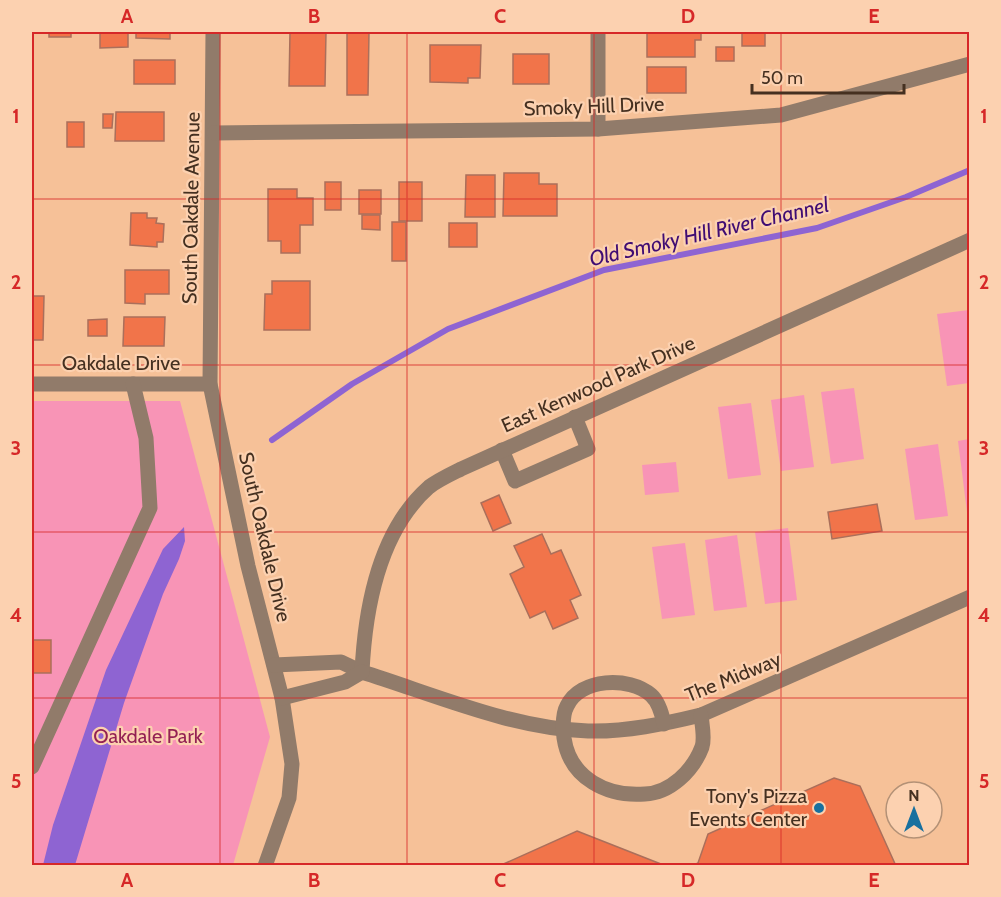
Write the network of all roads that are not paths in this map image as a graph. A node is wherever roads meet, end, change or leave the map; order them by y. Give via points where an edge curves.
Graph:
1 (213, 32) edge
2 (598, 32) edge
3 (969, 64) edge
4 (598, 129) junction
5 (214, 133) junction
6 (969, 240) edge
7 (32, 384) edge
8 (133, 384) junction
9 (210, 384) junction
10 (575, 417) junction
11 (502, 450) junction
12 (969, 597) edge
13 (274, 665) junction
14 (362, 672) junction
15 (282, 698) junction
16 (701, 715) junction
17 (664, 724) junction
18 (563, 728) junction
19 (32, 767) edge
20 (265, 866) edge

1 - 5 street, South Oakdale Avenue
2 - 4 street
3 - 4 street, Smoky Hill Drive via 781,115
4 - 5 street, Smoky Hill Drive
5 - 9 street, South Oakdale Avenue
6 - 10 street, East Kenwood Park Drive
7 - 8 street, Oakdale Drive
8 - 9 street, Oakdale Drive
8 - 19 street via 146,438 150,508
9 - 13 street, South Oakdale Drive via 248,566
10 - 11 street, East Kenwood Park Drive
10 - 11 street via 588,449 515,481
11 - 14 street, East Kenwood Park Drive via 430,487 406,514 385,553 368,604
12 - 16 street, The Midway
13 - 14 street, The Midway via 341,662
13 - 15 street, South Oakdale Drive
14 - 15 street via 345,682
14 - 18 street, The Midway via 513,719
15 - 20 street, South Oakdale Drive via 292,764 289,798
16 - 17 street, The Midway
16 - 18 street via 702,746 676,782 658,793 632,795 604,789 587,780 566,749
17 - 18 street, The Midway via 587,731
17 - 18 street via 652,695 632,684 608,682 587,687 567,706

